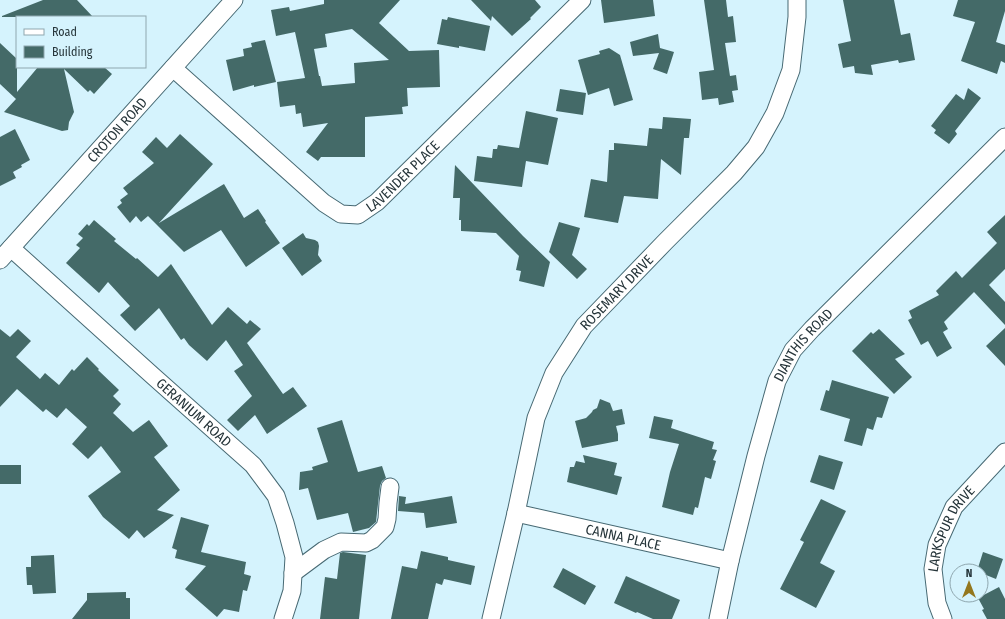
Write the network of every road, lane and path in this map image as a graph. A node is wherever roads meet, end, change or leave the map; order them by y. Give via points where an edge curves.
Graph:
1 (234, 0) edge
2 (582, 0) edge
3 (797, 0) edge
4 (173, 68) junction
5 (1005, 137) edge
6 (6, 254) edge
7 (1005, 452) edge
8 (390, 487) dead end
9 (516, 513) junction
10 (730, 561) junction
11 (293, 573) junction
12 (283, 619) edge
13 (491, 619) edge
14 (718, 619) edge
15 (943, 619) edge

1 - 4 street, CROTON ROAD
2 - 4 street, LAVENDER PLACE via 376,202 358,215 340,214 324,203
3 - 9 street, ROSEMARY DRIVE via 790,70 775,113 756,147 734,173 584,326 554,373 536,418
4 - 6 street, CROTON ROAD
5 - 10 street, DIANTHIS ROAD via 793,350 777,381
6 - 11 street, GERANIUM ROAD via 253,464 276,496 294,558
7 - 15 street, LARKSPUR DRIVE via 954,507 937,545 933,569 937,602
8 - 11 street via 385,527 372,540 366,543 341,542 324,550
9 - 10 street, CANNA PLACE
9 - 13 street, ROSEMARY DRIVE
10 - 14 street, DIANTHIS ROAD
11 - 12 street, GERANIUM ROAD via 292,591

